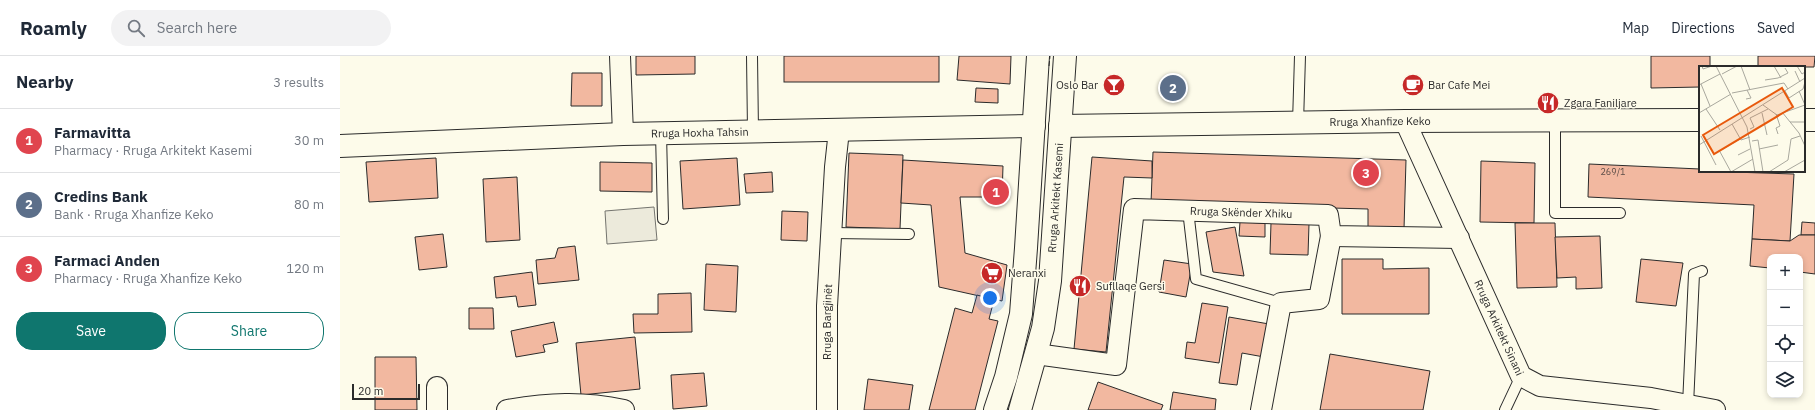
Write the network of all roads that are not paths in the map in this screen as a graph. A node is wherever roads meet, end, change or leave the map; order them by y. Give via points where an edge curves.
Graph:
1 (620, 56) edge
2 (752, 56) edge
3 (1038, 56) edge
4 (1065, 56) edge
5 (1300, 56) edge
6 (1699, 120) edge
7 (1405, 121) junction
8 (1555, 121) junction
9 (1298, 123) junction
10 (1034, 126) junction
11 (1060, 126) junction
12 (839, 130) junction
13 (753, 131) junction
14 (661, 133) junction
15 (623, 134) junction
16 (340, 146) edge
17 (1188, 210) junction
18 (1620, 213) dead end
19 (663, 219) dead end
20 (832, 233) junction
21 (909, 234) dead end
22 (1330, 236) junction
23 (1458, 238) junction
24 (1702, 270) dead end
25 (1281, 303) junction
26 (1036, 354) junction
27 (1521, 376) junction
28 (437, 387) dead end
29 (1626, 403) edge
30 (1688, 404) junction
31 (437, 410) edge
32 (507, 410) edge
33 (624, 410) edge
34 (827, 410) edge
35 (995, 410) edge
36 (1020, 410) edge
37 (1261, 410) edge
38 (1505, 410) edge
39 (1715, 410) edge

1 - 15 street
2 - 13 lane
3 - 10 main road
4 - 11 main road, Rruga Arkitekt Kasemi
5 - 9 lane
6 - 8 main road, Rruga Xhanfize Keko
7 - 8 main road, Rruga Xhanfize Keko
7 - 9 main road, Rruga Xhanfize Keko
7 - 23 street, Rruga Arkitekt Sinani
8 - 18 lane via 1555,213
9 - 11 main road, Rruga Xhanfize Keko
10 - 11 main road, Rruga Hoxha Tahsin
10 - 12 main road, Rruga Hoxha Tahsin
10 - 35 main road via 1020,314 1006,377
11 - 26 main road, Rruga Arkitekt Kasemi via 1050,281
12 - 13 main road, Rruga Hoxha Tahsin
12 - 20 street, Rruga Bargjinët
13 - 14 main road, Rruga Hoxha Tahsin
14 - 15 main road, Rruga Hoxha Tahsin
14 - 19 lane
15 - 16 main road, Rruga Hoxha Tahsin
17 - 22 street, Rruga Skënder Xhiku via 1328,215
17 - 25 lane via 1196,279
17 - 26 street, Rruga Skënder Xhiku via 1134,209 1116,365
20 - 21 lane
20 - 34 street, Rruga Bargjinët via 827,306
22 - 23 street
22 - 25 street, Rruga Skënder Xhiku via 1319,299
23 - 27 street, Rruga Arkitekt Sinani
24 - 30 lane via 1694,274
25 - 37 street
26 - 36 main road, Rruga Arkitekt Kasemi
27 - 29 street, Rruga Arkitekt Sinani via 1540,386
27 - 38 lane
28 - 31 street
29 - 30 street, Rruga Arkitekt Sinani
30 - 39 street, Rruga Arkitekt Sinani
32 - 33 street via 543,404 578,403

